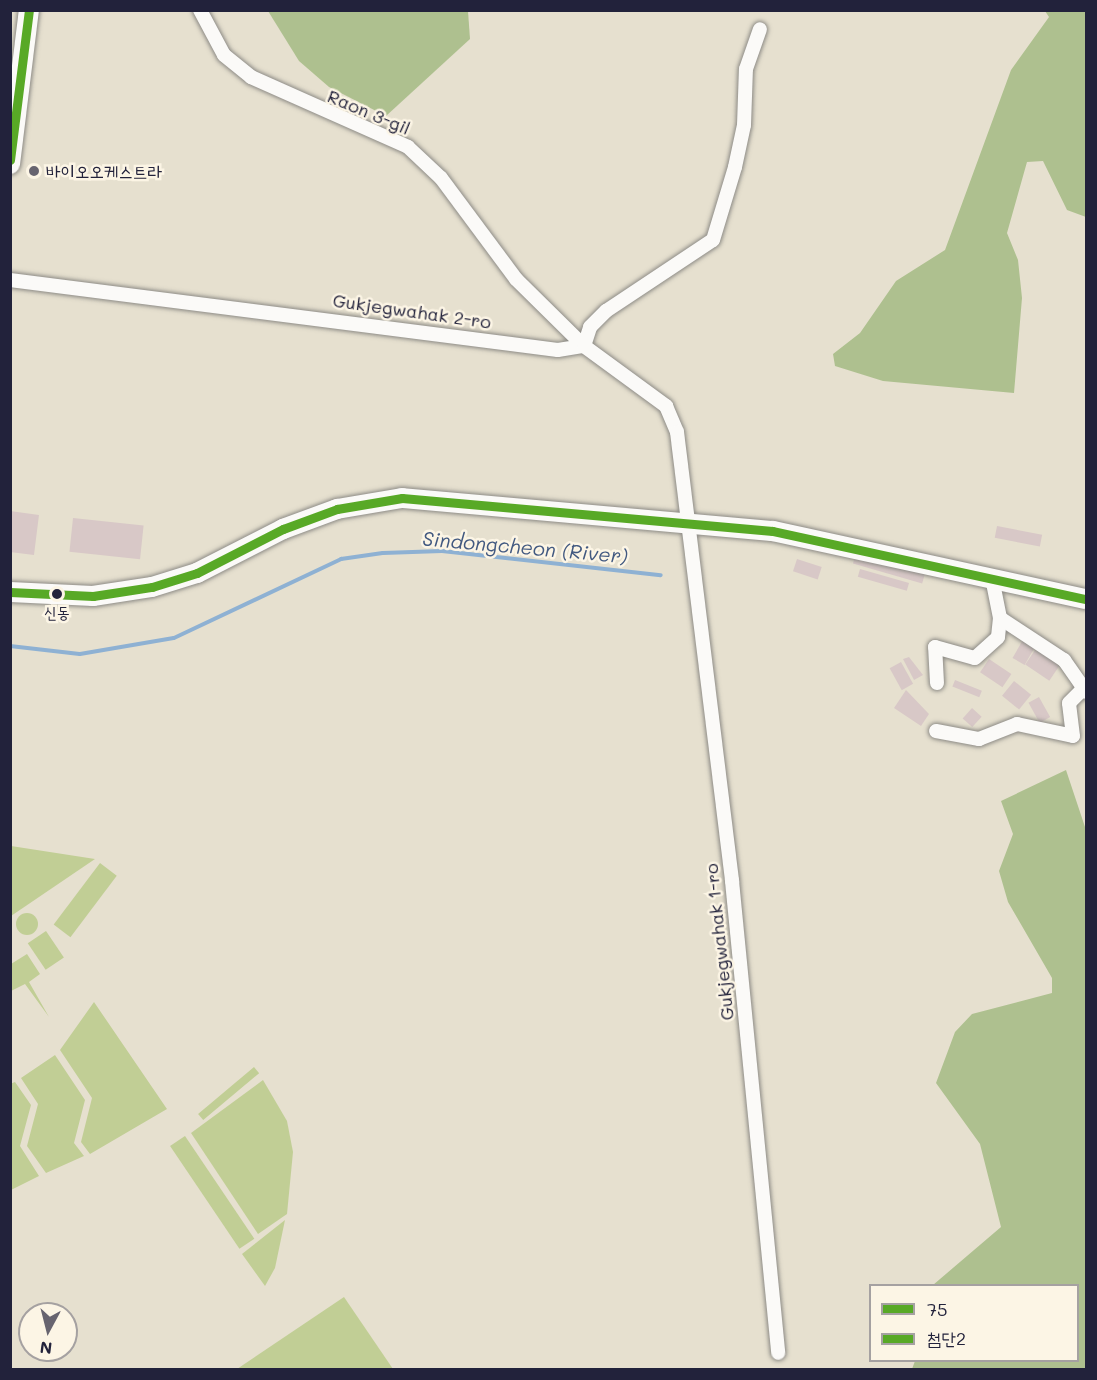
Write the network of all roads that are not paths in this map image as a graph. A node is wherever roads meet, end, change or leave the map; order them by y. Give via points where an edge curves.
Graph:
1 (29, 10) edge
2 (200, 10) edge
3 (760, 29) dead end
4 (10, 164) edge
5 (10, 280) edge
6 (584, 346) junction
7 (688, 527) junction
8 (992, 578) junction
9 (10, 592) edge
10 (1086, 599) edge
11 (1000, 618) junction
12 (937, 683) dead end
13 (1084, 691) edge
14 (936, 731) dead end
15 (778, 1353) dead end

1 - 4 main road
2 - 6 street, Raon 3-gil via 219,48 251,77 408,147 441,178 516,279
3 - 6 street via 746,69 744,125 735,167 712,240 606,311 590,327
5 - 6 street, Gukjegwahak 2-ro via 558,350
6 - 7 street via 666,406 677,432
7 - 8 main road via 773,531 847,543
7 - 9 main road via 402,498 326,513 197,573 152,587 93,596
7 - 15 street, Gukjegwahak 1-ro via 732,881
8 - 10 main road
8 - 11 street
11 - 12 street via 998,637 975,658 935,647
11 - 13 street via 1064,660
13 - 14 street via 1069,703 1073,736 1017,724 979,739

